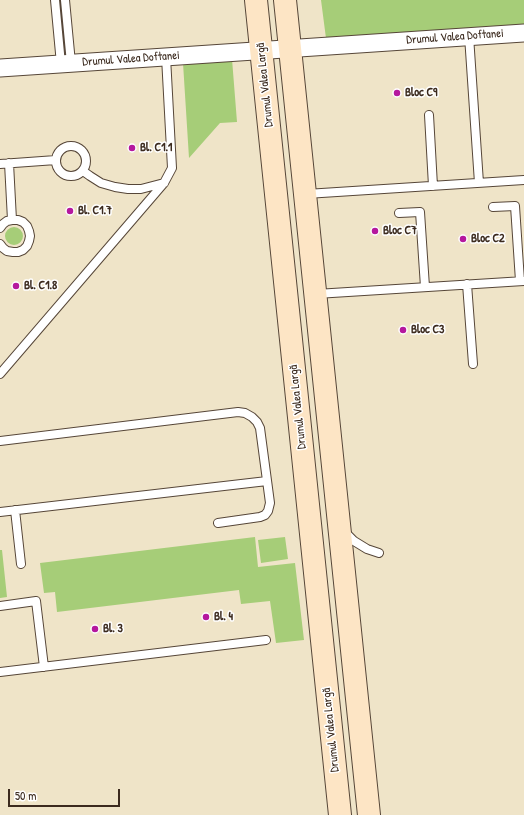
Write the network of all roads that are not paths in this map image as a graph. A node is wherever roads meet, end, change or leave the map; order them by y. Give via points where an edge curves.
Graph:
1 (55, 0) edge
2 (65, 0) edge
3 (256, 0) edge
4 (285, 0) edge
5 (524, 33) edge
6 (469, 36) junction
7 (290, 48) junction
8 (261, 50) junction
9 (166, 57) junction
10 (66, 63) junction
11 (0, 68) edge
12 (429, 115) dead end
13 (56, 160) junction
14 (9, 163) junction
15 (0, 164) edge
16 (83, 171) junction
17 (524, 180) edge
18 (164, 183) junction
19 (479, 183) junction
20 (434, 186) junction
21 (305, 194) junction
22 (493, 207) dead end
23 (399, 213) dead end
24 (12, 220) junction
25 (0, 228) edge
26 (0, 244) edge
27 (522, 281) edge
28 (467, 284) junction
29 (425, 287) junction
30 (315, 294) junction
31 (473, 364) dead end
32 (0, 374) edge
33 (0, 442) edge
34 (267, 481) junction
35 (15, 510) junction
36 (0, 512) edge
37 (218, 523) dead end
38 (340, 534) junction
39 (312, 544) junction
40 (380, 554) dead end
41 (21, 564) dead end
42 (344, 573) junction
43 (315, 576) junction
44 (0, 606) edge
45 (266, 640) dead end
46 (44, 667) junction
47 (0, 672) edge
48 (340, 815) edge
49 (369, 815) edge

1 - 10 lane
2 - 10 lane
3 - 8 main road, Drumul Valea Largă
4 - 7 main road
5 - 6 street, Drumul Valea Doftanei
6 - 7 street, Drumul Valea Doftanei
6 - 19 lane
7 - 8 street, Drumul Valea Doftanei
7 - 21 main road
8 - 9 street, Drumul Valea Doftanei
8 - 39 main road, Drumul Valea Largă
9 - 10 street, Drumul Valea Doftanei
9 - 18 lane via 172,168
10 - 11 street, Drumul Valea Doftanei
12 - 20 lane
13 - 14 lane
13 - 16 lane via 59,169 66,175 75,176
13 - 16 lane via 63,149 77,147 86,157
14 - 15 lane
14 - 24 lane
16 - 18 lane via 101,183 115,187 141,189
17 - 19 lane
18 - 32 lane
19 - 20 lane
20 - 21 lane
21 - 30 main road
22 - 27 lane via 515,206
23 - 29 lane via 420,212
24 - 25 lane
24 - 26 lane via 23,222 30,230 27,246 23,250 13,252 7,251
27 - 28 lane
28 - 29 lane
28 - 31 lane
29 - 30 lane
30 - 38 main road
33 - 34 lane via 245,413 252,417 260,428
34 - 35 lane
34 - 37 lane via 270,503 265,515 260,518
35 - 36 lane
35 - 41 lane
38 - 39 main road
38 - 40 lane
38 - 42 main road
39 - 43 main road, Drumul Valea Largă
42 - 43 main road
42 - 49 main road
43 - 48 main road, Drumul Valea Largă
44 - 46 lane via 36,601
45 - 46 lane
46 - 47 lane

